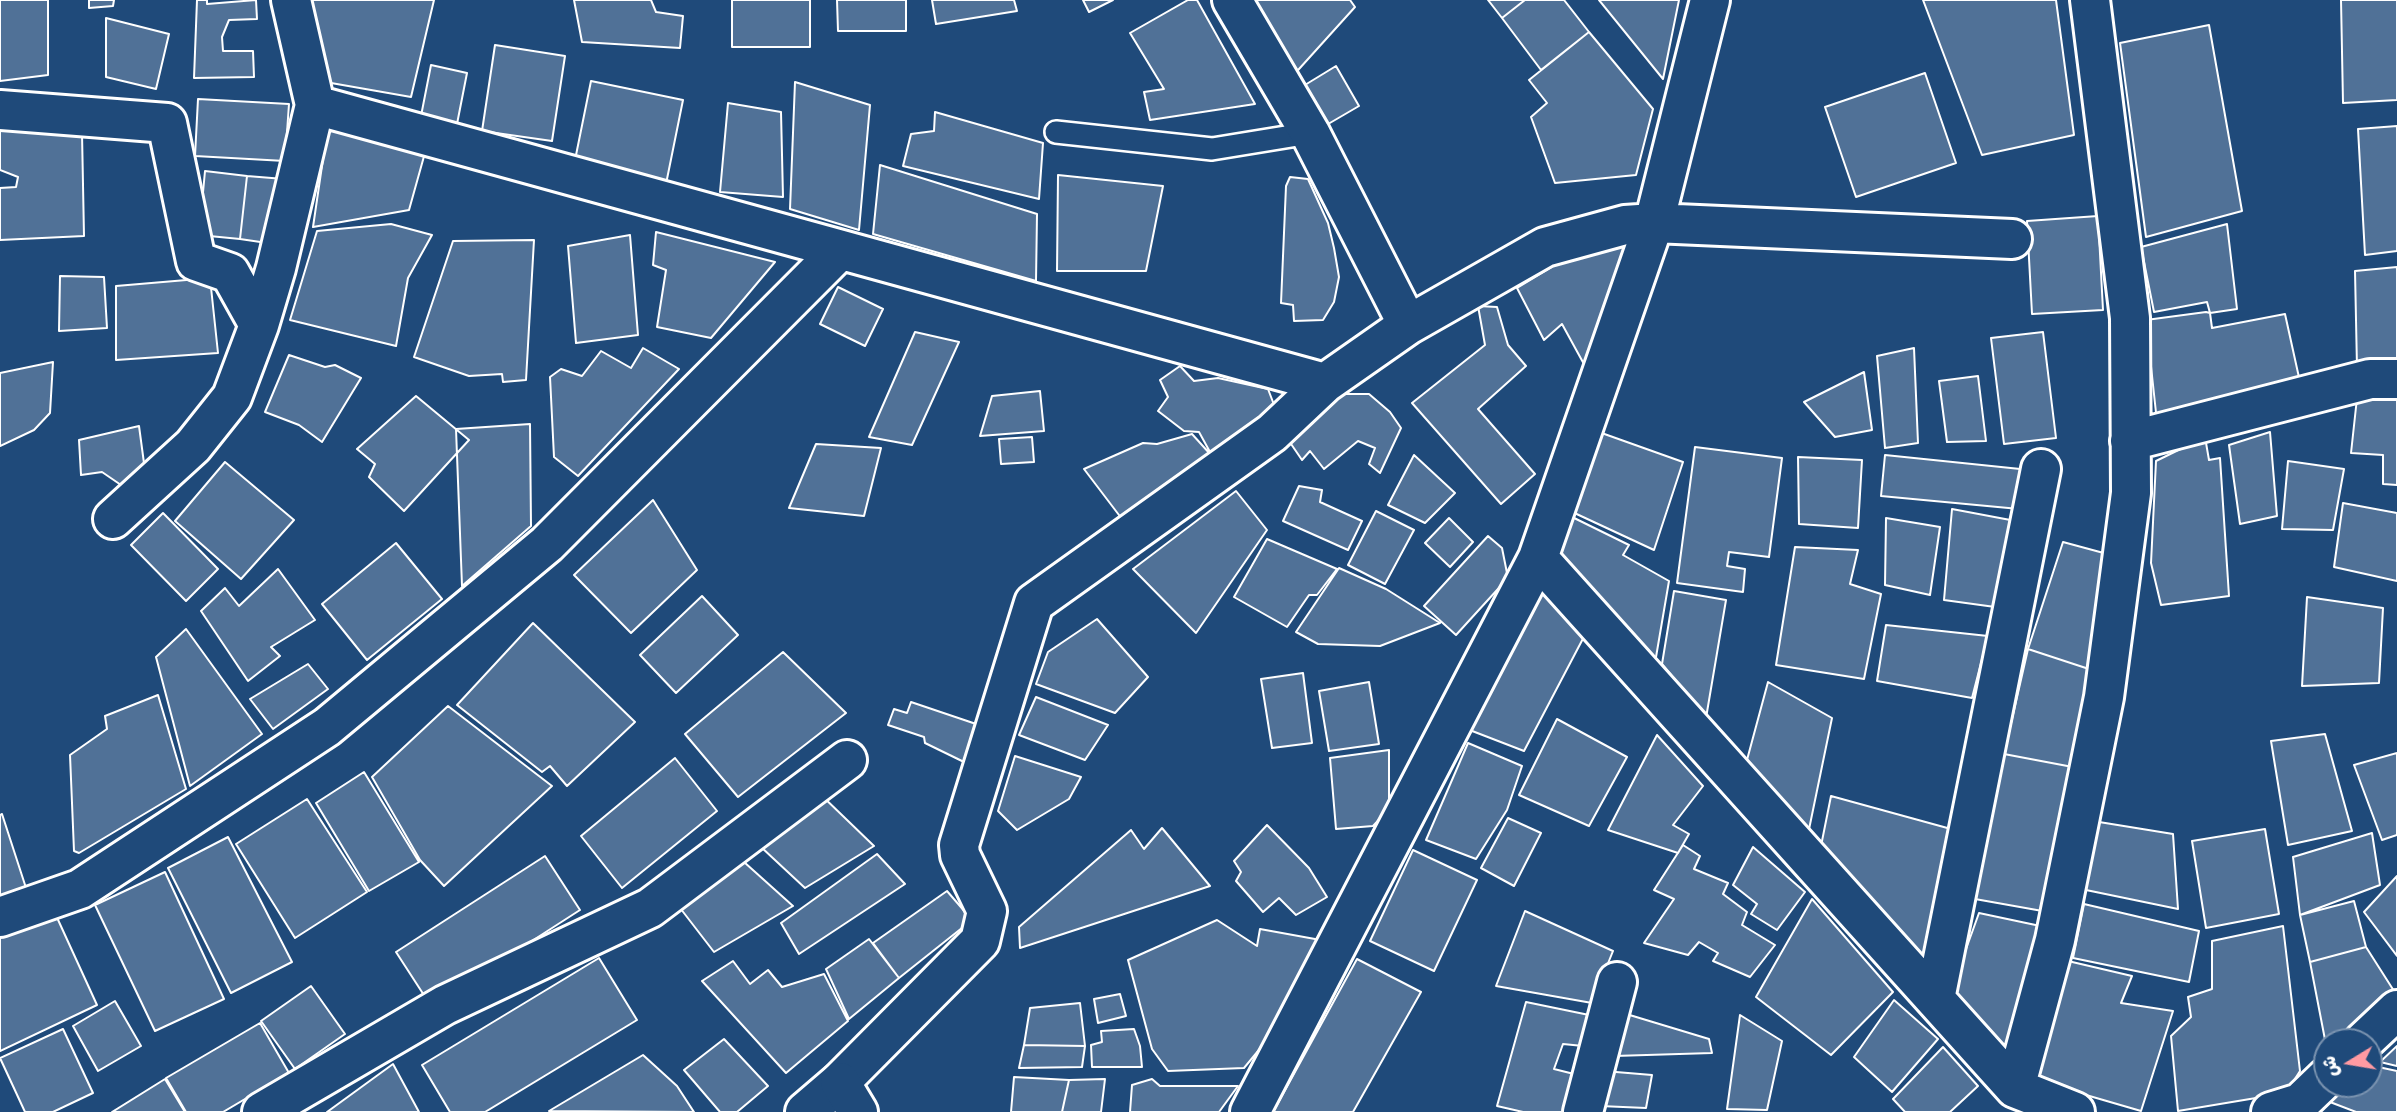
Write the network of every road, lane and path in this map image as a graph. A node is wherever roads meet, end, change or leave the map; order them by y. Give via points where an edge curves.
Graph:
1 (291, 0) edge
2 (1232, 0) edge
3 (1710, 0) edge
4 (2090, 0) edge
5 (315, 105) junction
6 (0, 110) edge
7 (1056, 132) dead end
8 (1310, 134) junction
9 (1654, 223) junction
10 (2012, 239) dead end
11 (840, 250) junction
12 (259, 325) junction
13 (1408, 325) junction
14 (2397, 379) edge
15 (1325, 383) junction
16 (2130, 441) junction
17 (2041, 469) dead end
18 (113, 520) dead end
19 (1538, 558) junction
20 (847, 760) dead end
21 (0, 917) edge
22 (1617, 982) dead end
23 (1935, 999) junction
24 (2397, 1010) edge
25 (2378, 1028) edge
26 (2015, 1088) junction
27 (2313, 1090) edge
28 (849, 1097) edge
29 (2276, 1111) edge
30 (262, 1112) edge
31 (805, 1112) edge
32 (1250, 1112) edge
33 (1583, 1112) edge
34 (2075, 1112) edge

1 - 5 street
2 - 8 street
3 - 9 street
4 - 16 street via 2130,318
5 - 11 street
5 - 12 street
6 - 12 street via 167,122 196,261 230,273
7 - 8 lane via 1212,149
8 - 13 street
9 - 10 street
9 - 13 street via 1625,225 1545,247
9 - 19 street
11 - 15 street
11 - 21 street via 547,544 327,727 80,889
12 - 18 street via 232,397 193,446
13 - 15 street
14 - 16 street via 2370,379
15 - 28 street via 1272,433 1031,607 959,845 987,911 980,941
16 - 26 street via 2131,493 2104,697 2055,940
17 - 23 street
19 - 23 street
19 - 32 street
20 - 30 street via 650,908 445,1005
22 - 33 street
23 - 26 street
24 - 25 street
26 - 34 street
27 - 29 street via 2300,1103
28 - 31 street

